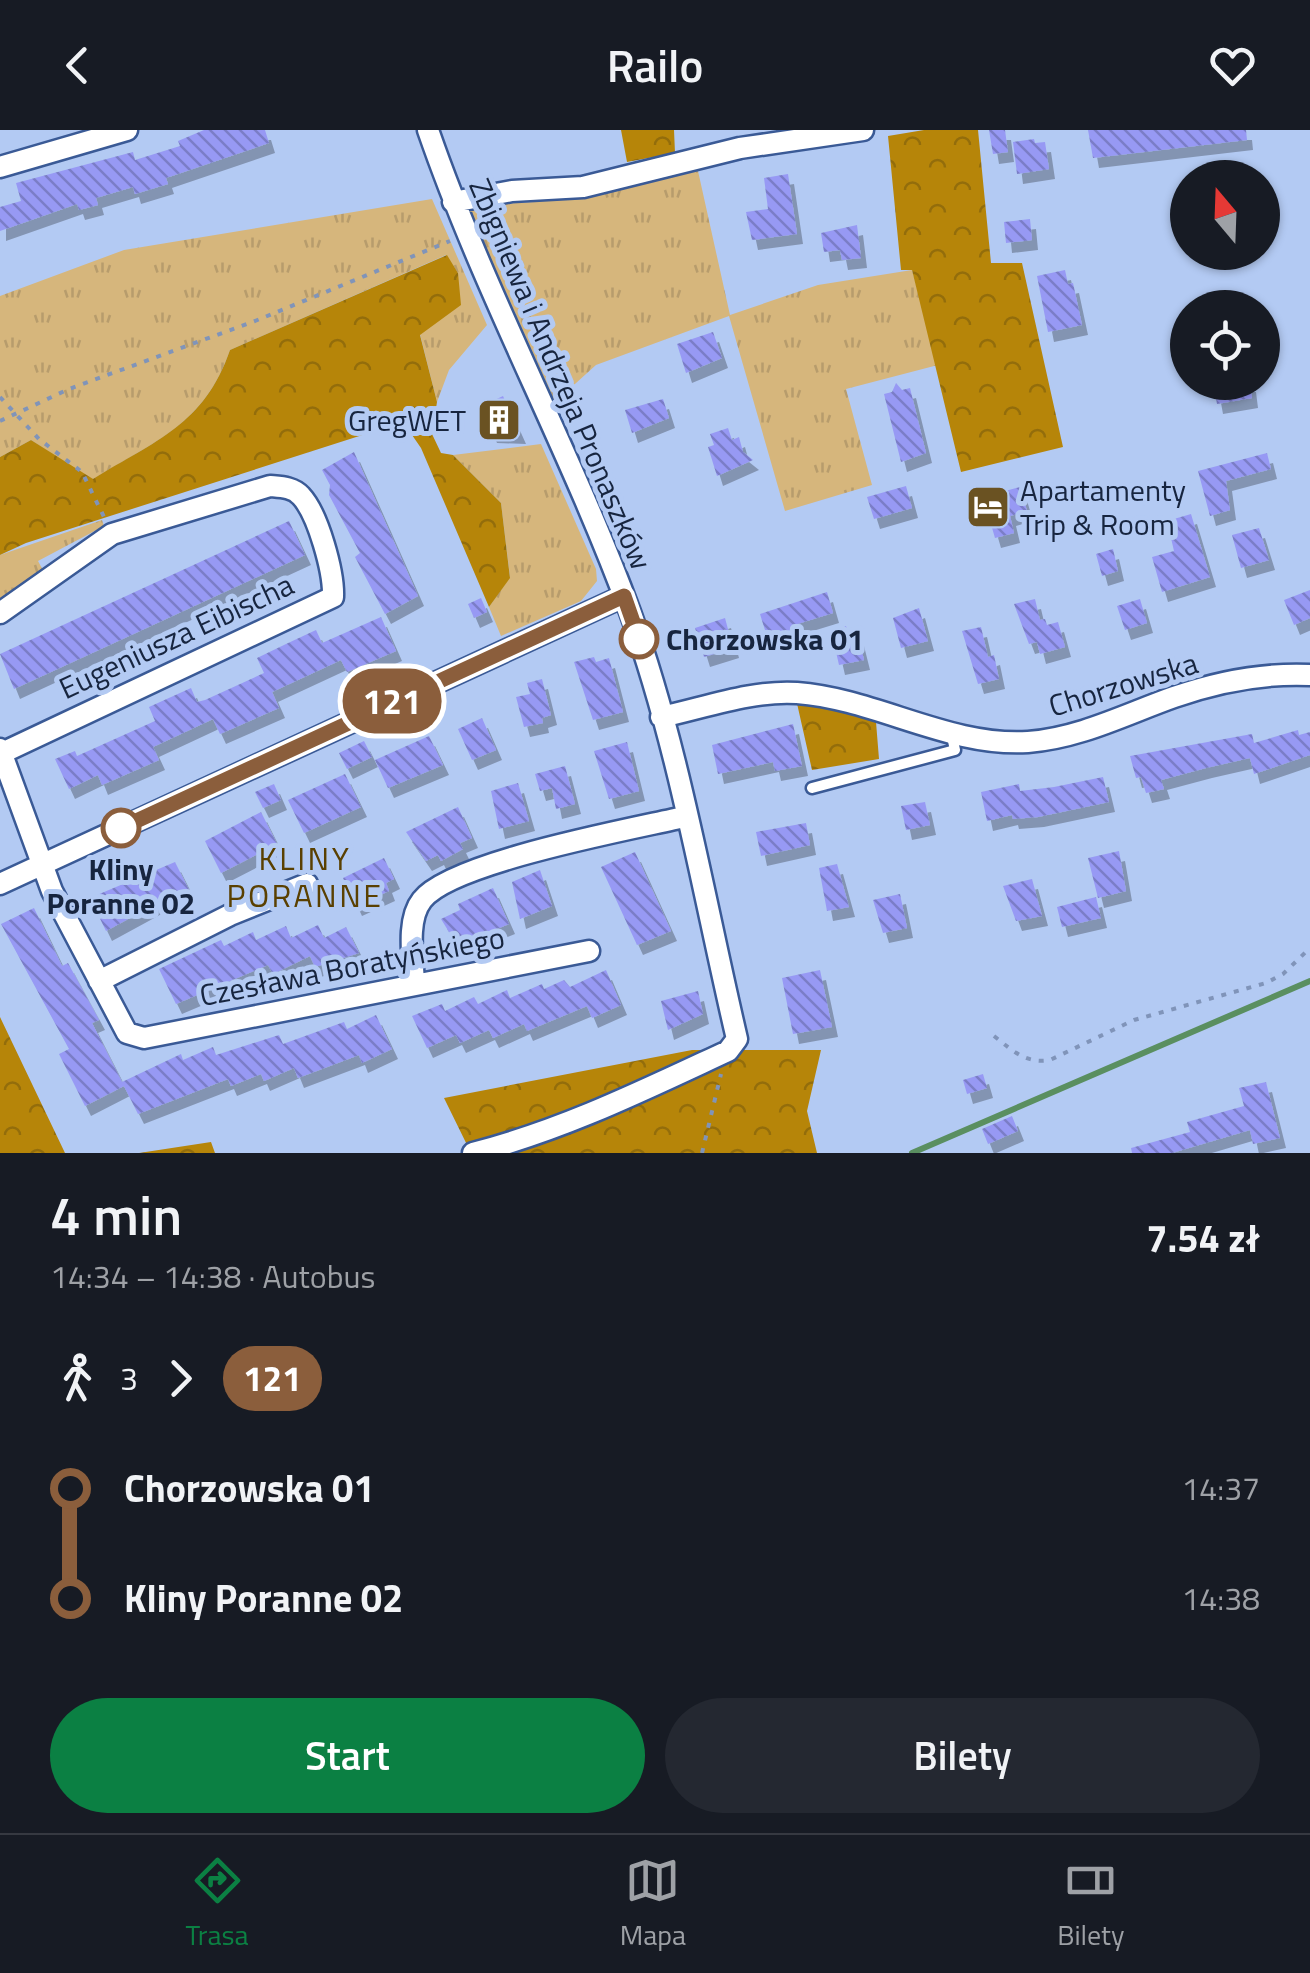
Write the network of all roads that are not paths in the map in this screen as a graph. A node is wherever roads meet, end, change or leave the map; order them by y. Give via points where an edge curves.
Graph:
1 (126, 130) edge
2 (428, 130) edge
3 (864, 130) edge
4 (0, 167) edge
5 (453, 202) junction
6 (624, 596) junction
7 (0, 613) edge
8 (1310, 676) edge
9 (661, 716) junction
10 (951, 732) junction
11 (1, 751) edge
12 (812, 788) dead end
13 (684, 817) junction
14 (41, 865) junction
15 (0, 884) edge
16 (306, 884) dead end
17 (588, 951) dead end
18 (99, 981) junction
19 (414, 983) junction
20 (472, 1153) edge

1 - 4 street
2 - 5 street, Zbigniewa i Andrzeja Pronaszków
3 - 5 street via 740,148 583,186
5 - 6 street, Zbigniewa i Andrzeja Pronaszków
6 - 9 street, Zbigniewa i Andrzeja Pronaszków
6 - 14 street
7 - 11 street, Eugeniusza Eibischa via 112,534 270,486 302,496 334,572 333,597
8 - 10 street, Chorzowska via 1206,688 1042,740 996,741
9 - 10 street, Chorzowska via 794,692
9 - 13 street, Zbigniewa i Andrzeja Pronaszków
10 - 12 lane via 956,750
11 - 14 street
13 - 19 street via 516,858 436,888 414,917
13 - 20 street, Zbigniewa i Andrzeja Pronaszków via 736,1039 728,1051 597,1112
14 - 15 street
14 - 18 street
16 - 18 street via 230,914
17 - 19 street, Czesława Boratyńskiego
18 - 19 street, Czesława Boratyńskiego via 127,1033 144,1038

